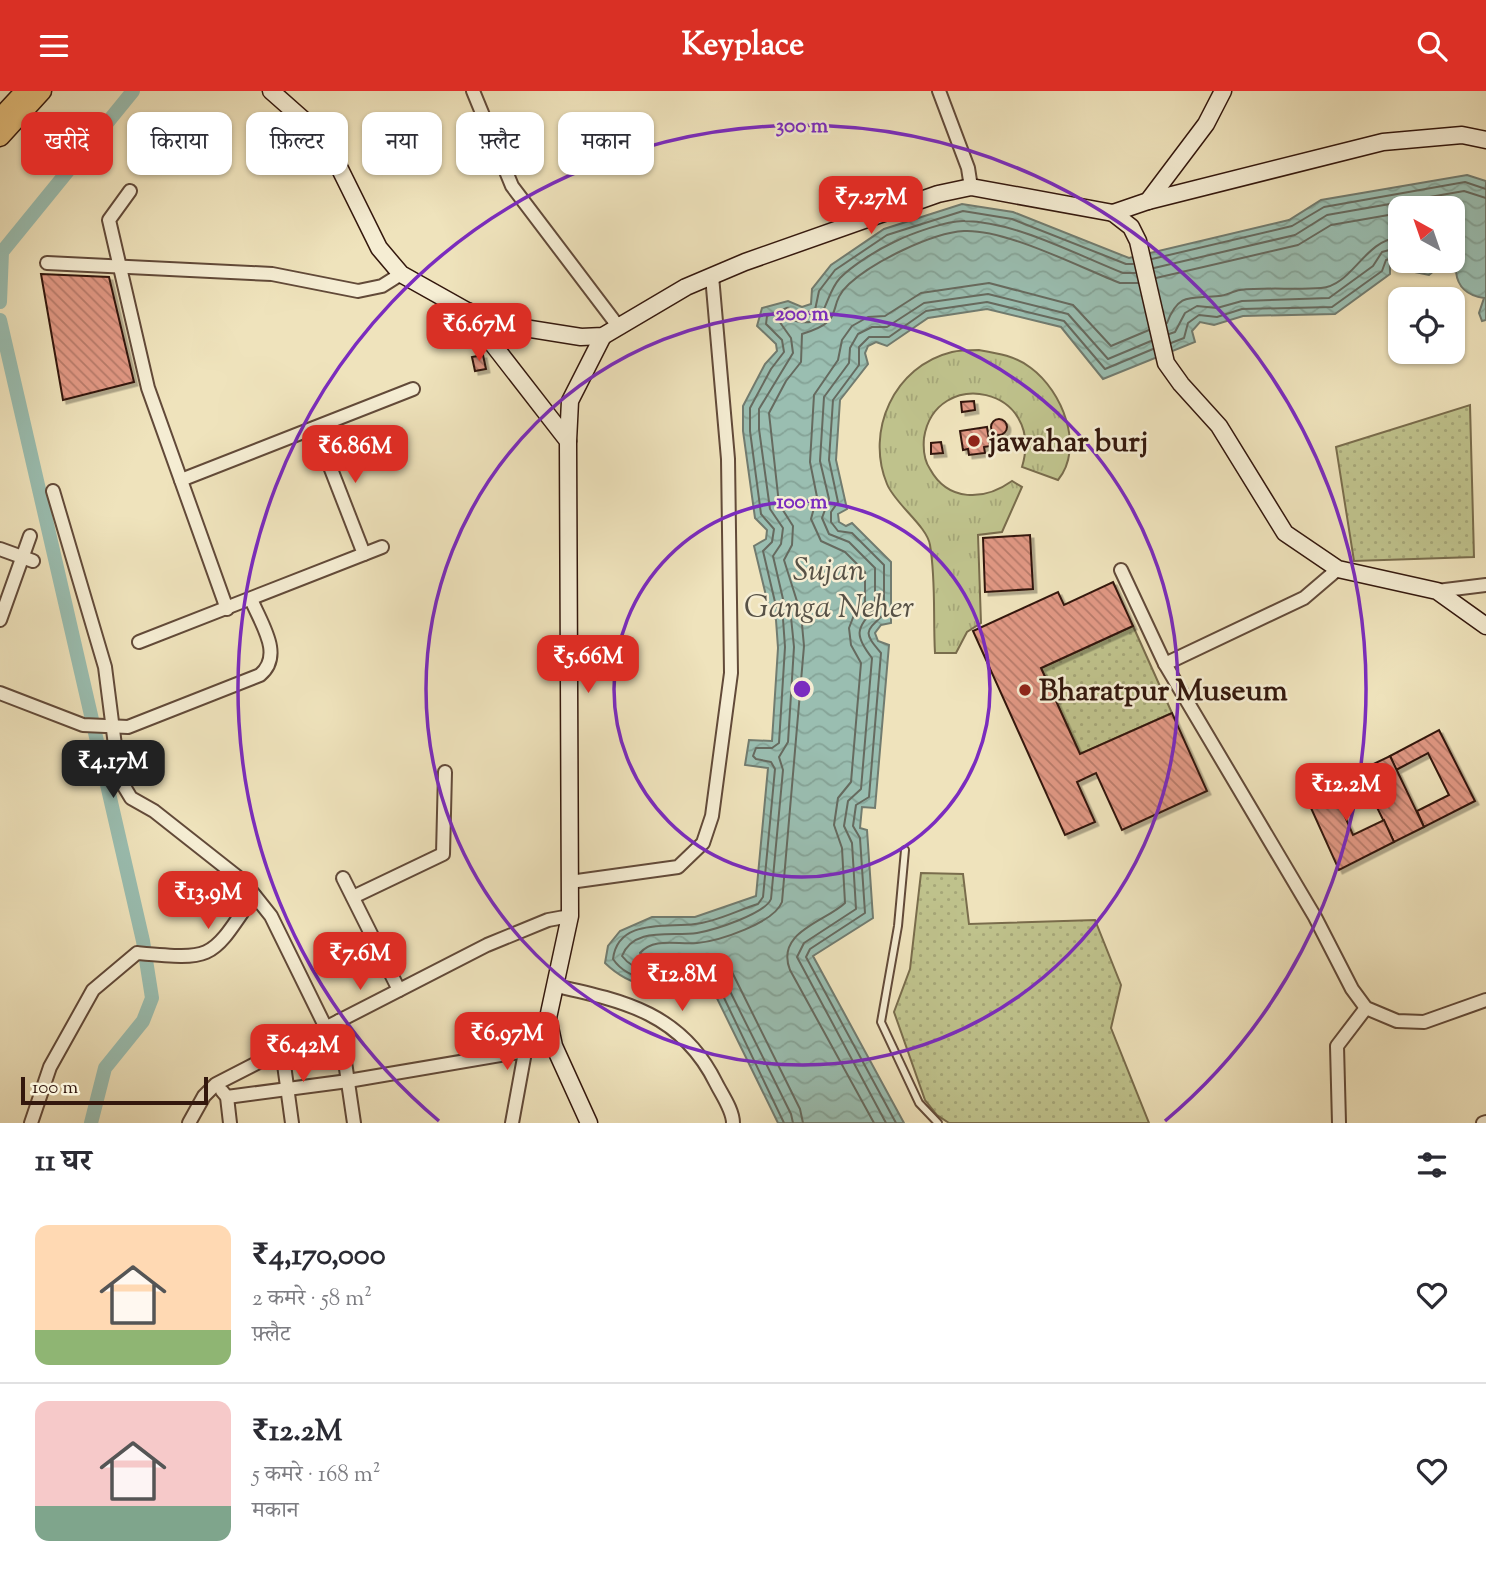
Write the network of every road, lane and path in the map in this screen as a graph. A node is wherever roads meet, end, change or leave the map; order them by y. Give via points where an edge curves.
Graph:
1 (25, 91) edge
2 (42, 91) edge
3 (271, 91) edge
4 (473, 91) edge
5 (939, 91) edge
6 (1223, 91) edge
7 (0, 118) edge
8 (0, 137) edge
9 (1486, 140) edge
10 (971, 187) junction
11 (130, 191) dead end
12 (1148, 201) junction
13 (1113, 212) junction
14 (47, 263) dead end
15 (119, 266) junction
16 (401, 274) junction
17 (712, 276) junction
18 (467, 311) junction
19 (618, 325) junction
20 (603, 335) junction
21 (413, 390) dead end
22 (315, 428) junction
23 (568, 441) junction
24 (181, 480) junction
25 (53, 491) dead end
26 (30, 536) dead end
27 (382, 547) dead end
28 (0, 549) edge
29 (364, 554) junction
30 (28, 560) junction
31 (1338, 569) junction
32 (1121, 570) dead end
33 (1486, 585) edge
34 (1437, 590) junction
35 (251, 600) junction
36 (227, 609) junction
37 (0, 620) edge
38 (1486, 626) edge
39 (139, 642) dead end
40 (1165, 664) junction
41 (0, 693) edge
42 (114, 726) junction
43 (445, 772) dead end
44 (905, 850) dead end
45 (343, 878) dead end
46 (570, 882) junction
47 (254, 895) junction
48 (352, 897) junction
49 (570, 916) junction
50 (556, 986) junction
51 (398, 991) junction
52 (1486, 1000) edge
53 (1366, 1008) junction
54 (339, 1021) junction
55 (327, 1028) junction
56 (554, 1046) junction
57 (282, 1050) junction
58 (525, 1052) junction
59 (348, 1081) junction
60 (216, 1084) junction
61 (287, 1089) junction
62 (227, 1097) junction
63 (31, 1123) edge
64 (189, 1123) edge
65 (230, 1123) edge
66 (292, 1123) edge
67 (354, 1123) edge
68 (512, 1123) edge
69 (589, 1123) edge
70 (733, 1123) edge
71 (937, 1123) edge
72 (1339, 1123) edge

1 - 7 main road
2 - 8 main road
3 - 16 main road via 314,129 331,151 379,248
4 - 19 street via 512,185
5 - 10 street
6 - 12 main road via 1206,124
9 - 12 main road via 1462,135 1383,142
10 - 13 main road
10 - 17 main road via 911,202
11 - 15 street via 109,220
12 - 13 main road
13 - 31 main road via 1131,227 1138,241 1167,363 1219,426 1285,533
14 - 15 street
15 - 16 street via 272,274 358,291 382,286
15 - 24 street via 148,388
16 - 18 main road
17 - 19 main road
17 - 46 street via 727,459 731,673 712,816 703,843 678,867
18 - 20 main road via 506,325 582,337
18 - 23 main road
19 - 20 main road
20 - 23 main road via 570,401
21 - 22 street
22 - 24 street
22 - 29 street
23 - 46 main road
24 - 36 street
25 - 42 street via 105,667
26 - 30 street
27 - 29 street
28 - 30 street
29 - 35 street
30 - 37 street
31 - 34 main road
31 - 40 street via 1304,599
32 - 40 street
33 - 34 street
34 - 38 main road
35 - 36 street
35 - 42 street via 272,650 268,669 128,727
36 - 39 street
40 - 53 street
41 - 42 street via 83,725
42 - 47 street via 117,761 131,798 210,854
43 - 48 street via 443,854
44 - 71 lane via 898,926 881,1023 919,1103
45 - 48 street
46 - 49 main road
47 - 55 street via 271,916
47 - 63 street via 222,942 210,951 182,958 137,953 93,990 50,1067
48 - 51 street
49 - 50 main road
49 - 51 street via 487,945
50 - 56 main road via 548,1018
50 - 70 street via 624,1000 674,1027 703,1056
51 - 54 street
52 - 53 street via 1424,1022 1398,1021
53 - 72 street via 1337,1046
54 - 55 street
54 - 59 street
55 - 57 street
56 - 58 street
56 - 69 main road
57 - 60 street
57 - 61 street
58 - 59 street
58 - 68 street
59 - 61 street
59 - 67 street
60 - 62 street
60 - 64 street
61 - 62 street
61 - 66 street
62 - 65 street

